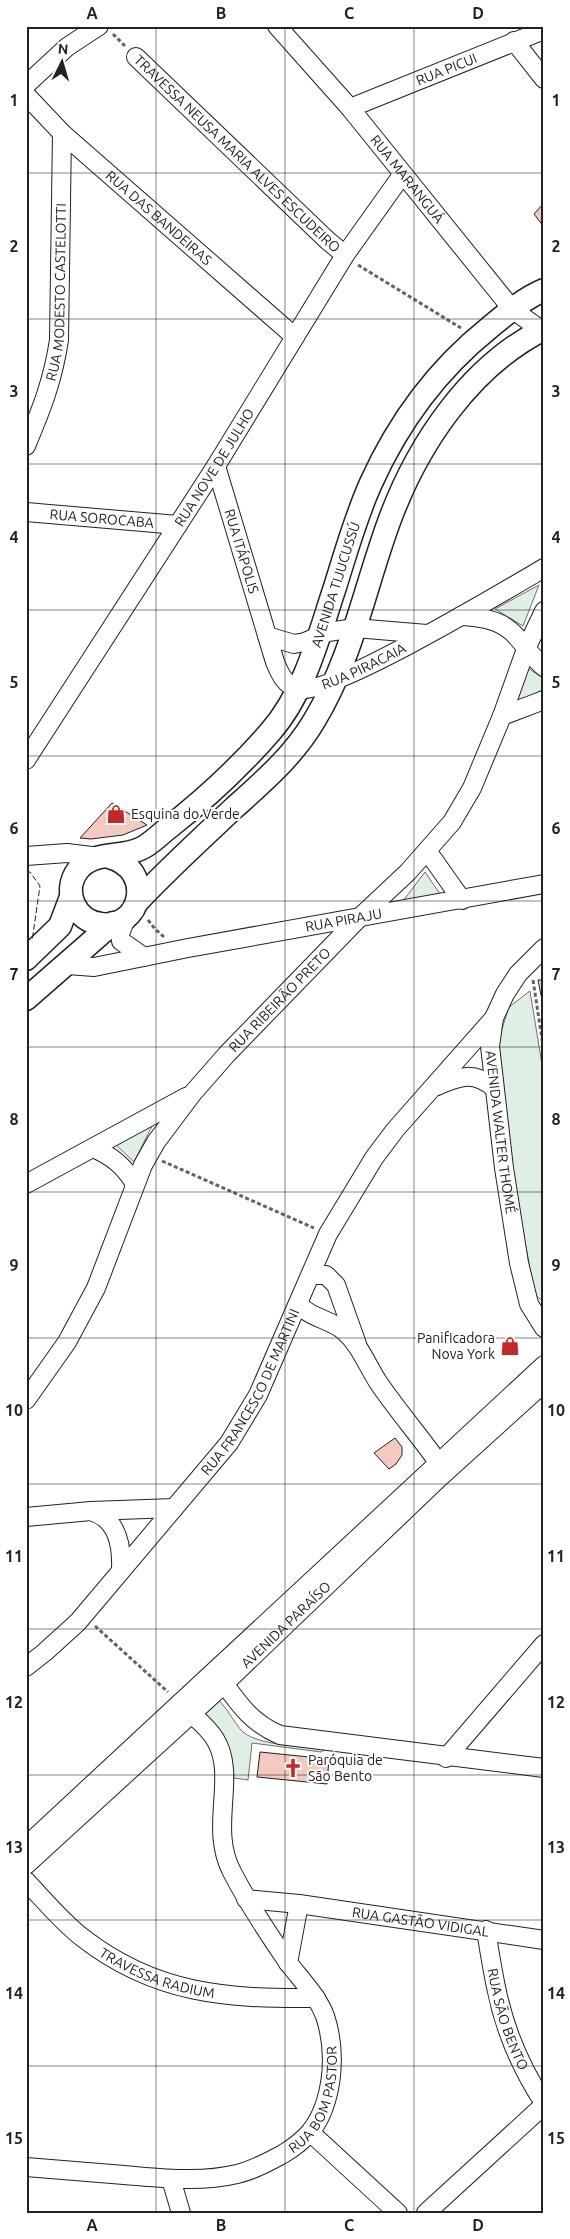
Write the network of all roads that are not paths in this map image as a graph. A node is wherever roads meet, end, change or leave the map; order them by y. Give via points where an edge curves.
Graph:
1 (277, 26) edge
2 (105, 29) edge
3 (529, 33) edge
4 (136, 57) road end
5 (544, 79) edge
6 (26, 86) edge
7 (26, 95) edge
8 (350, 108) junction
9 (62, 133) junction
10 (402, 175) junction
11 (345, 255) junction
12 (544, 290) edge
13 (512, 309) junction
14 (542, 330) edge
15 (295, 337) junction
16 (26, 446) edge
17 (216, 466) junction
18 (26, 512) edge
19 (178, 525) junction
20 (544, 568) edge
21 (544, 611) edge
22 (460, 616) junction
23 (355, 628) junction
24 (427, 634) junction
25 (267, 636) junction
26 (319, 636) junction
27 (526, 649) junction
28 (544, 667) edge
29 (336, 682) junction
30 (298, 689) junction
31 (544, 700) edge
32 (502, 716) junction
33 (26, 760) edge
34 (428, 852) junction
35 (32, 856) edge
36 (105, 857) junction
37 (537, 885) edge
38 (72, 889) junction
39 (544, 899) edge
40 (462, 900) junction
41 (131, 908) junction
42 (359, 918) junction
43 (544, 948) edge
44 (144, 957) junction
45 (26, 960) edge
46 (68, 965) junction
47 (26, 999) edge
48 (494, 1018) junction
49 (494, 1088) junction
50 (432, 1089) junction
51 (192, 1094) junction
52 (93, 1148) junction
53 (26, 1184) edge
54 (135, 1184) junction
55 (311, 1275) junction
56 (300, 1304) junction
57 (544, 1328) edge
58 (359, 1349) junction
59 (544, 1365) edge
60 (544, 1383) edge
61 (26, 1400) edge
62 (442, 1467) junction
63 (174, 1508) junction
64 (91, 1511) junction
65 (26, 1517) edge
66 (121, 1570) junction
67 (544, 1644) edge
68 (26, 1666) edge
69 (219, 1677) junction
70 (185, 1708) junction
71 (446, 1758) junction
72 (544, 1768) edge
73 (26, 1846) edge
74 (26, 1865) edge
75 (26, 1881) edge
76 (246, 1899) junction
77 (299, 1904) junction
78 (486, 1930) junction
79 (544, 1940) edge
80 (288, 1963) junction
81 (316, 1998) junction
82 (544, 2104) edge
83 (311, 2133) junction
84 (26, 2167) edge
85 (171, 2179) junction
86 (181, 2213) edge
87 (398, 2213) edge
88 (426, 2213) edge

1 - 8 street, RUA MARANGUÁ
2 - 6 street via 67,48
3 - 5 street
3 - 8 street, RUA PICUI
4 - 11 street, TRAVESSA NEUSA MARIA ALVES ESCUDEIRO
7 - 9 street, RUA DAS BANDEIRAS
8 - 10 street, RUA MARANGUÁ
9 - 15 street, RUA DAS BANDEIRAS
9 - 16 street, RUA MODESTO CASTELOTTI via 60,340 48,396
10 - 11 street, RUA NOVE DE JULHO
10 - 13 street, RUA MARANGUÁ
11 - 15 street, RUA NOVE DE JULHO
12 - 13 main road, AVENIDA TIJUCUSSÚ
13 - 14 street, RUA MARANGUÁ
13 - 26 main road, AVENIDA TIJUCUSSÚ via 477,338 429,387 390,446 358,516
14 - 23 main road via 497,361 478,379 440,424 417,459 390,520
15 - 17 street, RUA NOVE DE JULHO
17 - 19 street, RUA NOVE DE JULHO
17 - 25 street, RUA ITÁPOLIS
18 - 19 street, RUA SOROCABA
19 - 33 street, RUA NOVE DE JULHO
20 - 22 street, RUA PIRACAIA
21 - 27 street, RUA RIBEIRÃO PRETO
22 - 24 street, RUA PIRACAIA
22 - 27 street via 500,623
23 - 24 street, RUA PIRACAIA
23 - 26 street, RUA PIRACAIA
23 - 29 main road
24 - 29 street, RUA PIRACAIA
25 - 26 street via 294,644
25 - 30 street, RUA ITÁPOLIS via 282,678
26 - 30 main road, AVENIDA TIJUCUSSÚ
27 - 28 street
27 - 32 street, RUA RIBEIRÃO PRETO
29 - 30 street, RUA PIRACAIA via 319,688
29 - 41 main road via 292,752
30 - 36 main road, AVENIDA TIJUCUSSÚ via 273,729 221,783 143,848
31 - 32 street
32 - 34 street, RUA RIBEIRÃO PRETO via 472,788 452,822
34 - 40 street
34 - 42 street, RUA RIBEIRÃO PRETO
35 - 36 street via 67,853
35 - 38 street via 57,861
36 - 38 main road, AVENIDA TIJUCUSSÚ via 93,859 81,867
36 - 41 main road via 123,862 132,870 138,885
37 - 39 street
37 - 40 street, RUA PIRAJU
38 - 41 main road via 77,910 86,919 101,924
38 - 45 main road, AVENIDA TIJUCUSSÚ via 60,926
40 - 42 street, RUA PIRAJU
41 - 44 street via 120,934 121,941
41 - 46 main road
42 - 44 street, RUA PIRAJU
42 - 51 street, RUA RIBEIRÃO PRETO
43 - 48 street, AVENIDA WALTER THOMÉ via 518,974
44 - 46 street, RUA PIRAJU via 94,967
46 - 47 main road
48 - 49 street, AVENIDA WALTER THOMÉ via 490,1046
48 - 50 street, RUA FRANCESCO DE MARTINI
49 - 50 street, RUA FRANCESCO DE MARTINI via 470,1077 454,1079
49 - 57 street, AVENIDA WALTER THOMÉ via 522,1278 529,1304
50 - 55 street, RUA FRANCESCO DE MARTINI via 374,1158 328,1234
51 - 52 street
51 - 54 street, RUA RIBEIRÃO PRETO via 148,1154
52 - 53 street
52 - 54 street via 118,1162
54 - 61 street, RUA RIBEIRÃO PRETO via 96,1288 67,1342
55 - 56 street, RUA FRANCESCO DE MARTINI
55 - 58 street via 326,1275 336,1284
56 - 58 street via 306,1313 345,1331
56 - 63 street, RUA FRANCESCO DE MARTINI via 245,1419
58 - 62 street via 379,1383
59 - 62 street, AVENIDA PARAÍSO
60 - 62 street, AVENIDA PARAÍSO
62 - 69 street, AVENIDA PARAÍSO
63 - 64 street
63 - 66 street, RUA FRANCESCO DE MARTINI
64 - 65 street
64 - 66 street via 101,1514 116,1533 122,1552
66 - 68 street, RUA FRANCESCO DE MARTINI via 83,1615
67 - 71 street
69 - 70 street, AVENIDA PARAÍSO
69 - 71 street via 248,1715 262,1728 280,1735
70 - 73 street, AVENIDA PARAÍSO
70 - 74 street, AVENIDA PARAÍSO
70 - 76 street, RUA BOM PASTOR via 202,1722 223,1754 221,1838 226,1860
71 - 72 street
75 - 81 street, TRAVESSA RADIUM via 80,1936 107,1956 139,1972 204,1993 241,1998
76 - 77 street, RUA GASTÃO VIDIGAL
76 - 80 street, RUA BOM PASTOR
77 - 78 street, RUA GASTÃO VIDIGAL
77 - 80 street
78 - 79 street, RUA GASTÃO VIDIGAL
78 - 82 street, RUA SÃO BENTO via 496,1988 508,2026 529,2080
80 - 81 street, RUA BOM PASTOR
81 - 83 street, RUA BOM PASTOR via 329,2031 332,2063 328,2094
82 - 88 street
83 - 85 street, RUA BOM PASTOR via 263,2165 238,2174
83 - 87 street
84 - 85 street, RUA BOM PASTOR
85 - 86 street

